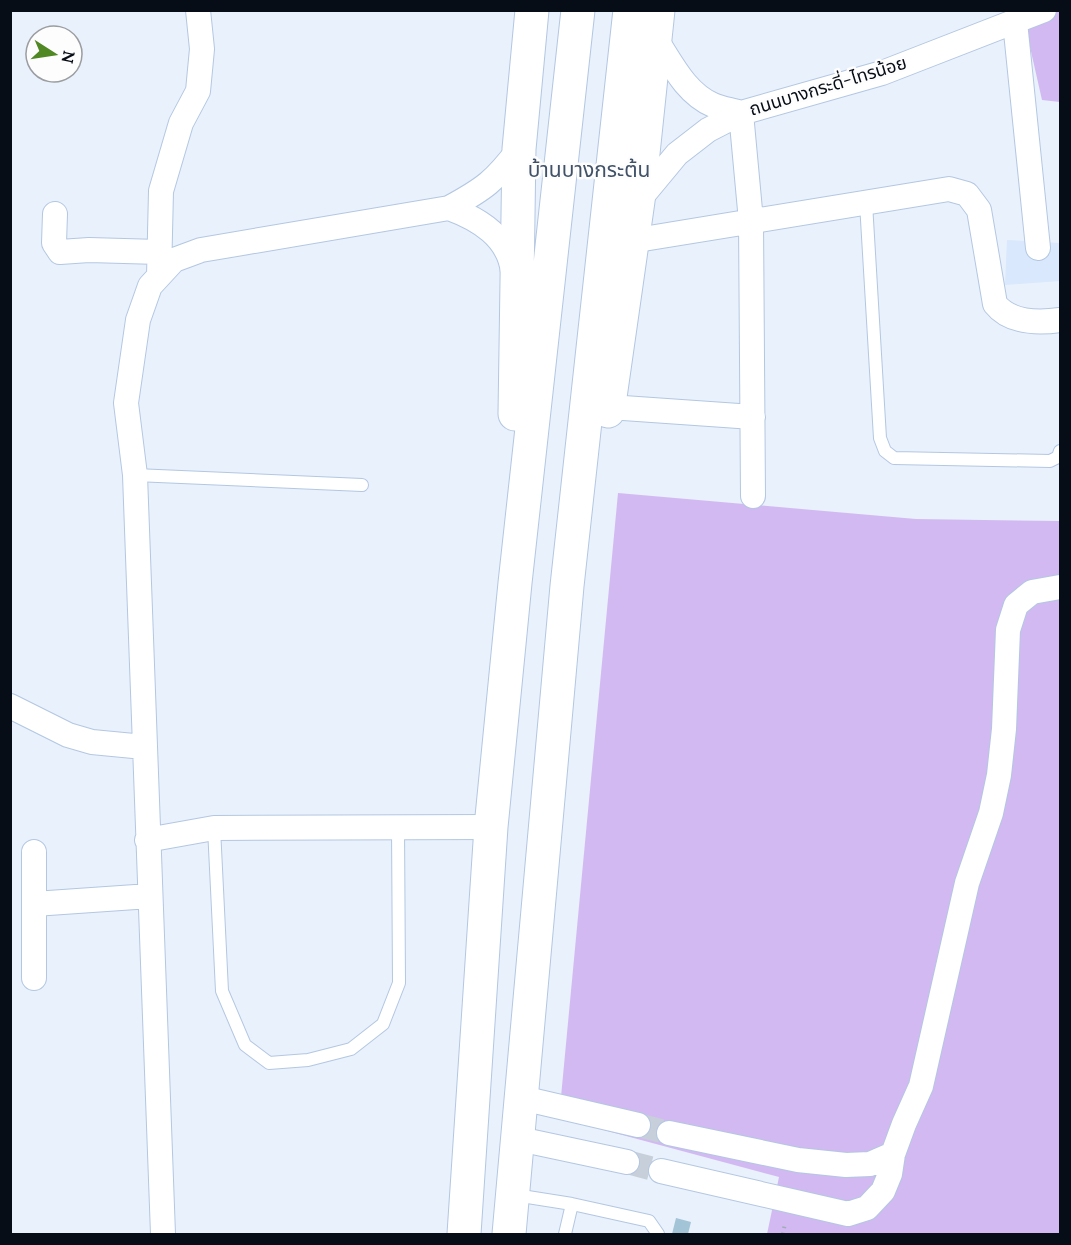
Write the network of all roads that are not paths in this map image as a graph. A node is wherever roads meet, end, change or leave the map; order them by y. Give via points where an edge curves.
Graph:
1 (198, 10) edge
2 (532, 10) edge
3 (578, 10) edge
4 (630, 10) edge
5 (1044, 10) edge
6 (1014, 16) edge
7 (657, 24) edge
8 (741, 113) junction
9 (519, 149) junction
10 (638, 201) junction
11 (866, 202) junction
12 (449, 208) junction
13 (55, 214) dead end
14 (751, 221) junction
15 (632, 241) junction
16 (1038, 248) dead end
17 (159, 264) junction
18 (516, 300) junction
19 (1060, 320) edge
20 (609, 407) junction
21 (753, 417) junction
22 (1060, 451) edge
23 (135, 475) junction
24 (362, 484) dead end
25 (753, 496) dead end
26 (515, 583) junction
27 (567, 586) junction
28 (1060, 587) edge
29 (10, 706) edge
30 (144, 747) junction
31 (398, 827) junction
32 (491, 827) junction
33 (214, 828) junction
34 (147, 840) junction
35 (34, 852) dead end
36 (150, 896) junction
37 (34, 904) junction
38 (34, 978) dead end
39 (522, 1098) junction
40 (638, 1125) tunnel mouth
41 (669, 1132) tunnel mouth
42 (519, 1140) junction
43 (893, 1154) junction
44 (627, 1162) tunnel mouth
45 (661, 1171) tunnel mouth
46 (513, 1195) junction
47 (572, 1204) junction
48 (163, 1234) edge
49 (464, 1234) edge
50 (509, 1234) edge
51 (565, 1234) edge
52 (658, 1234) edge

1 - 17 street via 202,49 198,91 181,123 161,191
2 - 9 main road
3 - 26 main road
4 - 27 main road
5 - 6 street, ถนนบางกระดี่-ไทรน้อย
6 - 8 street, ถนนบางกระดี่-ไทรน้อย via 882,73
6 - 16 street
7 - 8 street via 682,80 695,94 713,105
7 - 10 main road
8 - 10 street, ถนนบางกระดี่-ไทรน้อย via 708,130 677,154
8 - 14 street
9 - 12 street via 500,175
9 - 18 main road
10 - 15 main road
11 - 14 street
11 - 19 street via 949,189 967,194 979,210 995,304 1003,313 1019,319
11 - 22 lane via 880,438 885,452 894,458 1050,461 1059,457
12 - 17 street via 201,250
12 - 18 street via 474,217 494,233 511,258
13 - 17 street via 54,243 60,252 89,250
14 - 15 street
14 - 21 street
15 - 20 main road
17 - 23 street via 138,320 126,403
18 - 26 main road
20 - 21 street
20 - 27 main road
21 - 25 street
23 - 24 lane
23 - 30 street
26 - 32 main road
27 - 39 main road
28 - 43 street via 1032,592 1016,605 1008,630 1004,729 993,803 967,883 921,1086
29 - 30 street via 68,735 92,742
30 - 34 street
31 - 32 street
31 - 33 street
31 - 33 lane via 399,983 383,1024 351,1050 308,1060 269,1063 245,1046 222,991
32 - 49 main road
33 - 34 street
34 - 36 street
35 - 37 street
36 - 37 street
36 - 48 street
37 - 38 street
39 - 40 street
39 - 42 main road
41 - 43 street via 798,1160 846,1165 870,1164
42 - 44 street
42 - 46 main road
43 - 45 street via 883,1191 867,1208 848,1214
46 - 47 lane
46 - 50 main road
47 - 51 lane
47 - 52 lane via 649,1221

